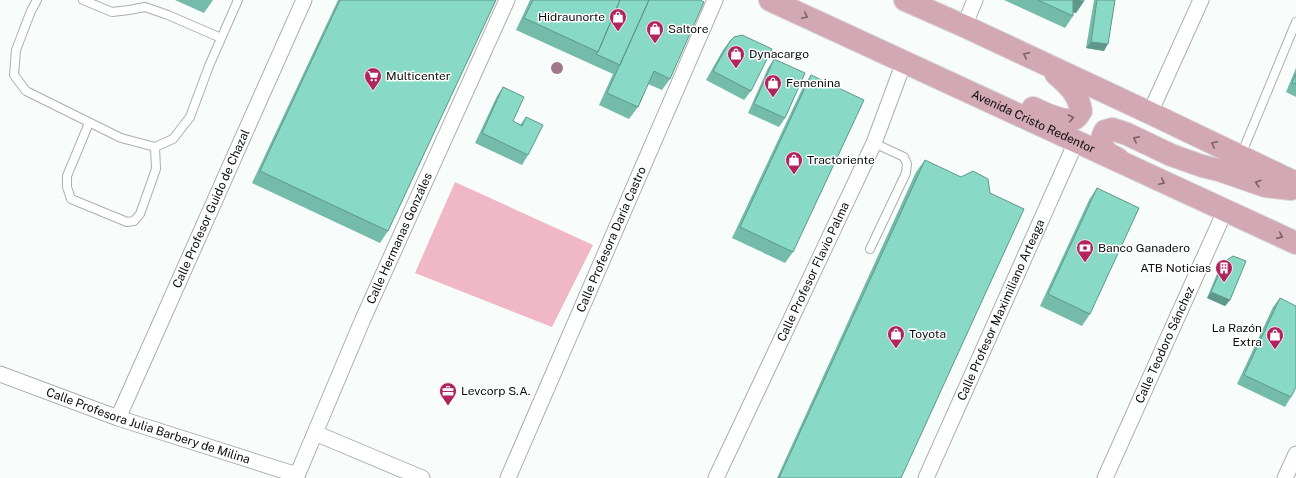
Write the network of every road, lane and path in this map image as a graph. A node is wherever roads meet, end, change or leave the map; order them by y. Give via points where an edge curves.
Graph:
1 (37, 0) edge
2 (83, 0) edge
3 (238, 0) edge
4 (304, 0) edge
5 (507, 0) edge
6 (715, 0) edge
7 (770, 0) edge
8 (905, 0) edge
9 (975, 0) edge
10 (1201, 0) edge
11 (1296, 22) edge
12 (964, 26) junction
13 (221, 38) junction
14 (877, 50) junction
15 (904, 62) junction
16 (1045, 64) junction
17 (1150, 113) junction
18 (89, 123) junction
19 (1076, 142) junction
20 (874, 143) junction
21 (155, 147) junction
22 (1241, 156) junction
23 (1136, 170) junction
24 (1296, 183) edge
25 (1296, 190) edge
26 (1225, 211) junction
27 (1296, 243) edge
28 (870, 249) dead end
29 (0, 374) edge
30 (118, 418) junction
31 (315, 433) junction
32 (1296, 454) edge
33 (296, 477) edge
34 (422, 478) edge
35 (508, 478) edge
36 (716, 478) edge
37 (926, 478) edge
38 (1105, 478) edge
39 (1286, 478) edge

1 - 18 lane via 16,50 14,75 26,91
2 - 13 lane via 112,12 145,7 168,14
3 - 13 lane
4 - 30 street, Calle Profesor Guido de Chazal
5 - 31 street, Calle Hermanas Gonzáles via 363,319
6 - 35 street, Calle Profesora Daría Castro
7 -> 14 main road, Avenida Cristo Redentor
8 - 12 main road
9 - 12 street
10 - 17 street
11 - 22 lane
16 -> 12 main road
13 - 21 lane via 190,117 173,139
14 - 15 main road, Avenida Cristo Redentor
14 -> 16 main road via 904,55 956,74 1047,115 1074,119 1081,111 1078,98
15 - 19 main road, Avenida Cristo Redentor
15 - 20 street, Calle Profesor Flavio Palma
16 - 17 main road
22 -> 17 main road
18 - 21 lane via 121,138
18 - 21 lane via 67,176 71,199 127,222 134,222 140,214 156,169
19 - 23 main road, Avenida Cristo Redentor
19 - 37 street, Calle Profesor Maximiliano Arteaga
20 - 28 lane via 904,157 907,164 906,173
20 - 36 street, Calle Profesor Flavio Palma
22 - 24 main road
25 -> 23 main road via 1265,186 1170,155 1118,131 1106,131 1101,144 1107,153
23 -> 26 main road, Avenida Cristo Redentor
26 -> 27 main road, Avenida Cristo Redentor
26 - 38 street, Calle Teodoro Sánchez
29 - 30 street, Calle Profesora Julia Barbery de Milina
30 - 33 street, Calle Profesora Julia Barbery de Milina
31 - 33 street, Calle Hermanas Gonzáles
31 - 34 street
32 - 39 street

